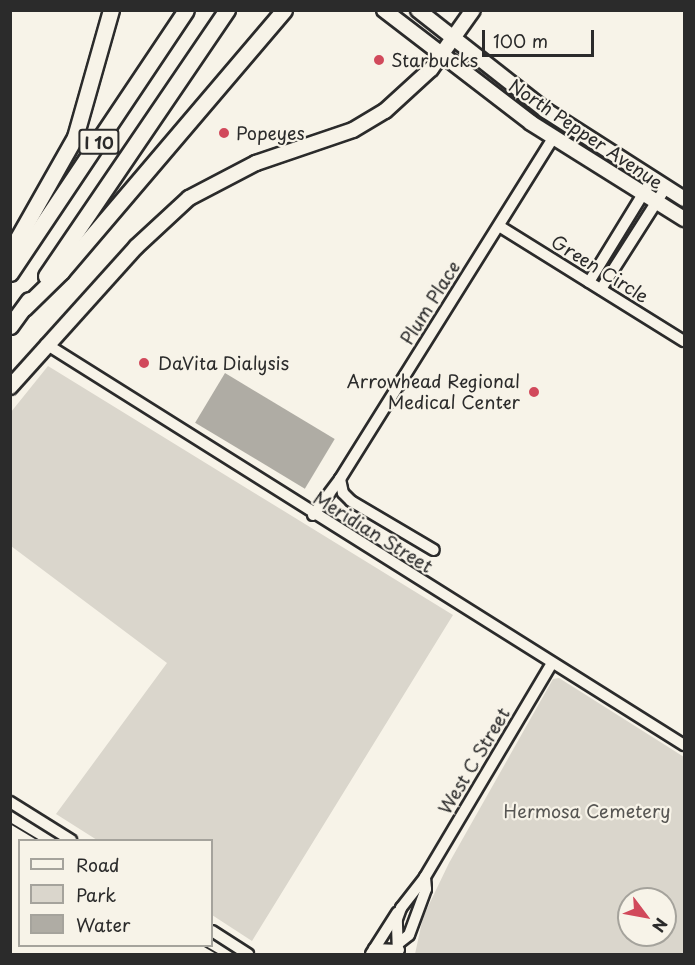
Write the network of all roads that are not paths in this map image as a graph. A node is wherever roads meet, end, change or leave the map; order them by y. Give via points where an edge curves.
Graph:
1 (111, 10) edge
2 (186, 10) edge
3 (226, 10) edge
4 (284, 10) edge
5 (384, 10) edge
6 (418, 10) edge
7 (473, 10) edge
8 (455, 40) junction
9 (442, 55) junction
10 (553, 138) junction
11 (590, 160) junction
12 (627, 163) junction
13 (652, 179) junction
14 (666, 187) junction
15 (643, 194) junction
16 (684, 199) edge
17 (656, 202) junction
18 (684, 219) edge
19 (499, 226) junction
20 (10, 252) edge
21 (10, 273) edge
22 (589, 282) junction
23 (601, 289) junction
24 (24, 308) junction
25 (10, 326) edge
26 (684, 341) edge
27 (46, 344) junction
28 (10, 387) edge
29 (340, 479) junction
30 (313, 515) junction
31 (434, 550) dead end
32 (552, 663) junction
33 (684, 745) edge
34 (10, 802) edge
35 (69, 839) edge
36 (425, 877) junction
37 (401, 908) junction
38 (213, 932) edge
39 (399, 949) edge
40 (373, 952) edge
41 (248, 954) edge

1 - 20 highway via 75,137
2 - 21 highway, I 10
3 - 24 highway, I 10
4 - 24 highway via 61,272
5 - 9 main road, North Pepper Avenue
6 - 8 main road, North Pepper Avenue
7 - 8 main road
8 - 9 main road
8 - 12 main road, North Pepper Avenue via 545,110
9 - 10 main road, North Pepper Avenue
9 - 27 main road via 415,85 353,130 256,163 189,198
10 - 11 main road, North Pepper Avenue
10 - 19 street, Plum Place
11 - 12 main road via 624,166
11 - 15 main road, North Pepper Avenue
12 - 13 main road, North Pepper Avenue
13 - 14 main road, North Pepper Avenue
13 - 15 street
14 - 16 main road, North Pepper Avenue
14 - 17 street
15 - 17 main road, North Pepper Avenue
15 - 22 street
17 - 18 main road, North Pepper Avenue
17 - 23 street
19 - 22 street, Green Circle
19 - 29 street, Plum Place
22 - 23 street, Green Circle
23 - 26 street, Green Circle
24 - 25 highway, I 10
27 - 28 main road
27 - 30 street, Meridian Street
29 - 30 street, Plum Place
29 - 31 street via 343,493 351,501
30 - 32 street, Meridian Street
32 - 33 street, Meridian Street
32 - 36 street, West C Street
34 - 35 street
36 - 37 street, West C Street
36 - 39 street, West C Street via 423,898
37 - 39 street, West C Street via 397,919
37 - 40 street
38 - 41 street
39 - 40 street

